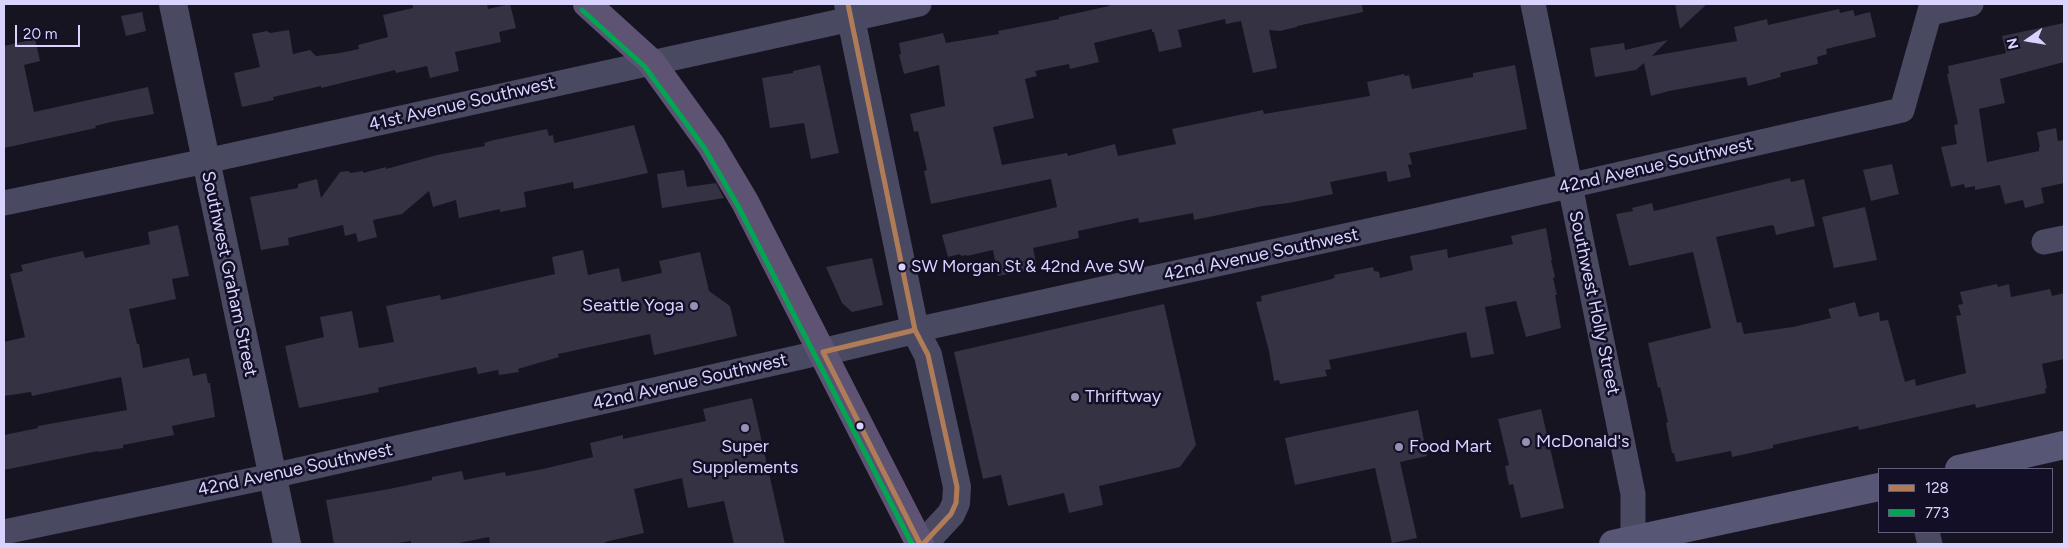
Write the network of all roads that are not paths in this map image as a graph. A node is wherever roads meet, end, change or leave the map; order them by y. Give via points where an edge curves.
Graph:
1 (173, 4) edge
2 (587, 4) edge
3 (919, 4) edge
4 (1533, 4) edge
5 (1971, 4) edge
6 (1931, 8) edge
7 (849, 11) edge
8 (650, 62) junction
9 (206, 161) junction
10 (1570, 186) junction
11 (4, 204) edge
12 (915, 330) junction
13 (824, 352) junction
14 (2064, 446) edge
15 (1964, 468) edge
16 (272, 476) junction
17 (1878, 486) edge
18 (4, 532) edge
19 (1627, 543) edge
20 (287, 544) edge
21 (921, 544) edge

1 - 9 street, Southwest Graham Street
2 - 8 main road
3 - 7 street, 41st Avenue Southwest
4 - 10 street, Southwest Holly Street
5 - 6 street
6 - 10 street, 42nd Avenue Southwest via 1902,110
7 - 8 street, 41st Avenue Southwest
7 - 12 street
8 - 9 street, 41st Avenue Southwest
8 - 13 main road via 710,145 746,202
9 - 11 street, 41st Avenue Southwest
9 - 16 street, Southwest Graham Street
10 - 12 street, 42nd Avenue Southwest
10 - 19 street, Southwest Holly Street via 1633,494
12 - 13 street, 42nd Avenue Southwest
12 - 21 street via 928,355 957,486 951,514
13 - 16 street, 42nd Avenue Southwest
13 - 21 main road
14 - 15 main road
16 - 18 street, 42nd Avenue Southwest
16 - 20 street, Southwest Graham Street
17 - 19 main road

